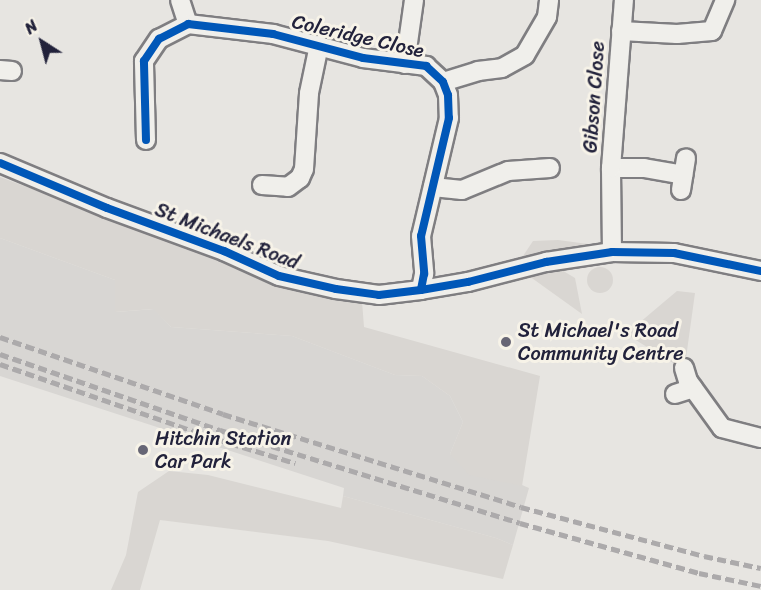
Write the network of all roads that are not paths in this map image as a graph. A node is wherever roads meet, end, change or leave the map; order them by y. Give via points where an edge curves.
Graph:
1 (180, 0) edge
2 (414, 0) edge
3 (549, 0) edge
4 (624, 0) edge
5 (725, 0) edge
6 (188, 24) junction
7 (621, 31) junction
8 (319, 45) junction
9 (405, 64) junction
10 (443, 82) junction
11 (146, 141) dead end
12 (0, 163) edge
13 (550, 168) dead end
14 (611, 168) junction
15 (683, 174) dead end
16 (262, 185) dead end
17 (434, 187) junction
18 (612, 252) junction
19 (761, 271) edge
20 (421, 290) junction
21 (684, 368) dead end
22 (693, 388) junction
23 (675, 394) dead end
24 (761, 438) edge

1 - 6 street
2 - 9 street, Coleridge Close
3 - 10 street, Coleridge Close via 548,17 525,55 502,68
4 - 7 street, Gibson Close
5 - 7 street, Gibson Close via 714,39
6 - 8 street, Coleridge Close via 273,34
6 - 11 street via 159,39 144,61
7 - 14 street, Gibson Close
8 - 9 street, Coleridge Close via 363,58
8 - 16 street, Coleridge Close via 309,93 304,170 288,187
9 - 10 street, Coleridge Close via 426,66
10 - 17 street, Coleridge Close via 449,117
12 - 20 street, St Michaels Road via 279,276 379,295
13 - 17 street via 508,171 462,190
14 - 15 street, Gibson Close
14 - 18 street, Gibson Close
17 - 20 street, Coleridge Close via 421,236
18 - 19 street via 674,253
18 - 20 street, St Michaels Road via 546,262
21 - 22 street
22 - 23 street
22 - 24 street via 722,428

